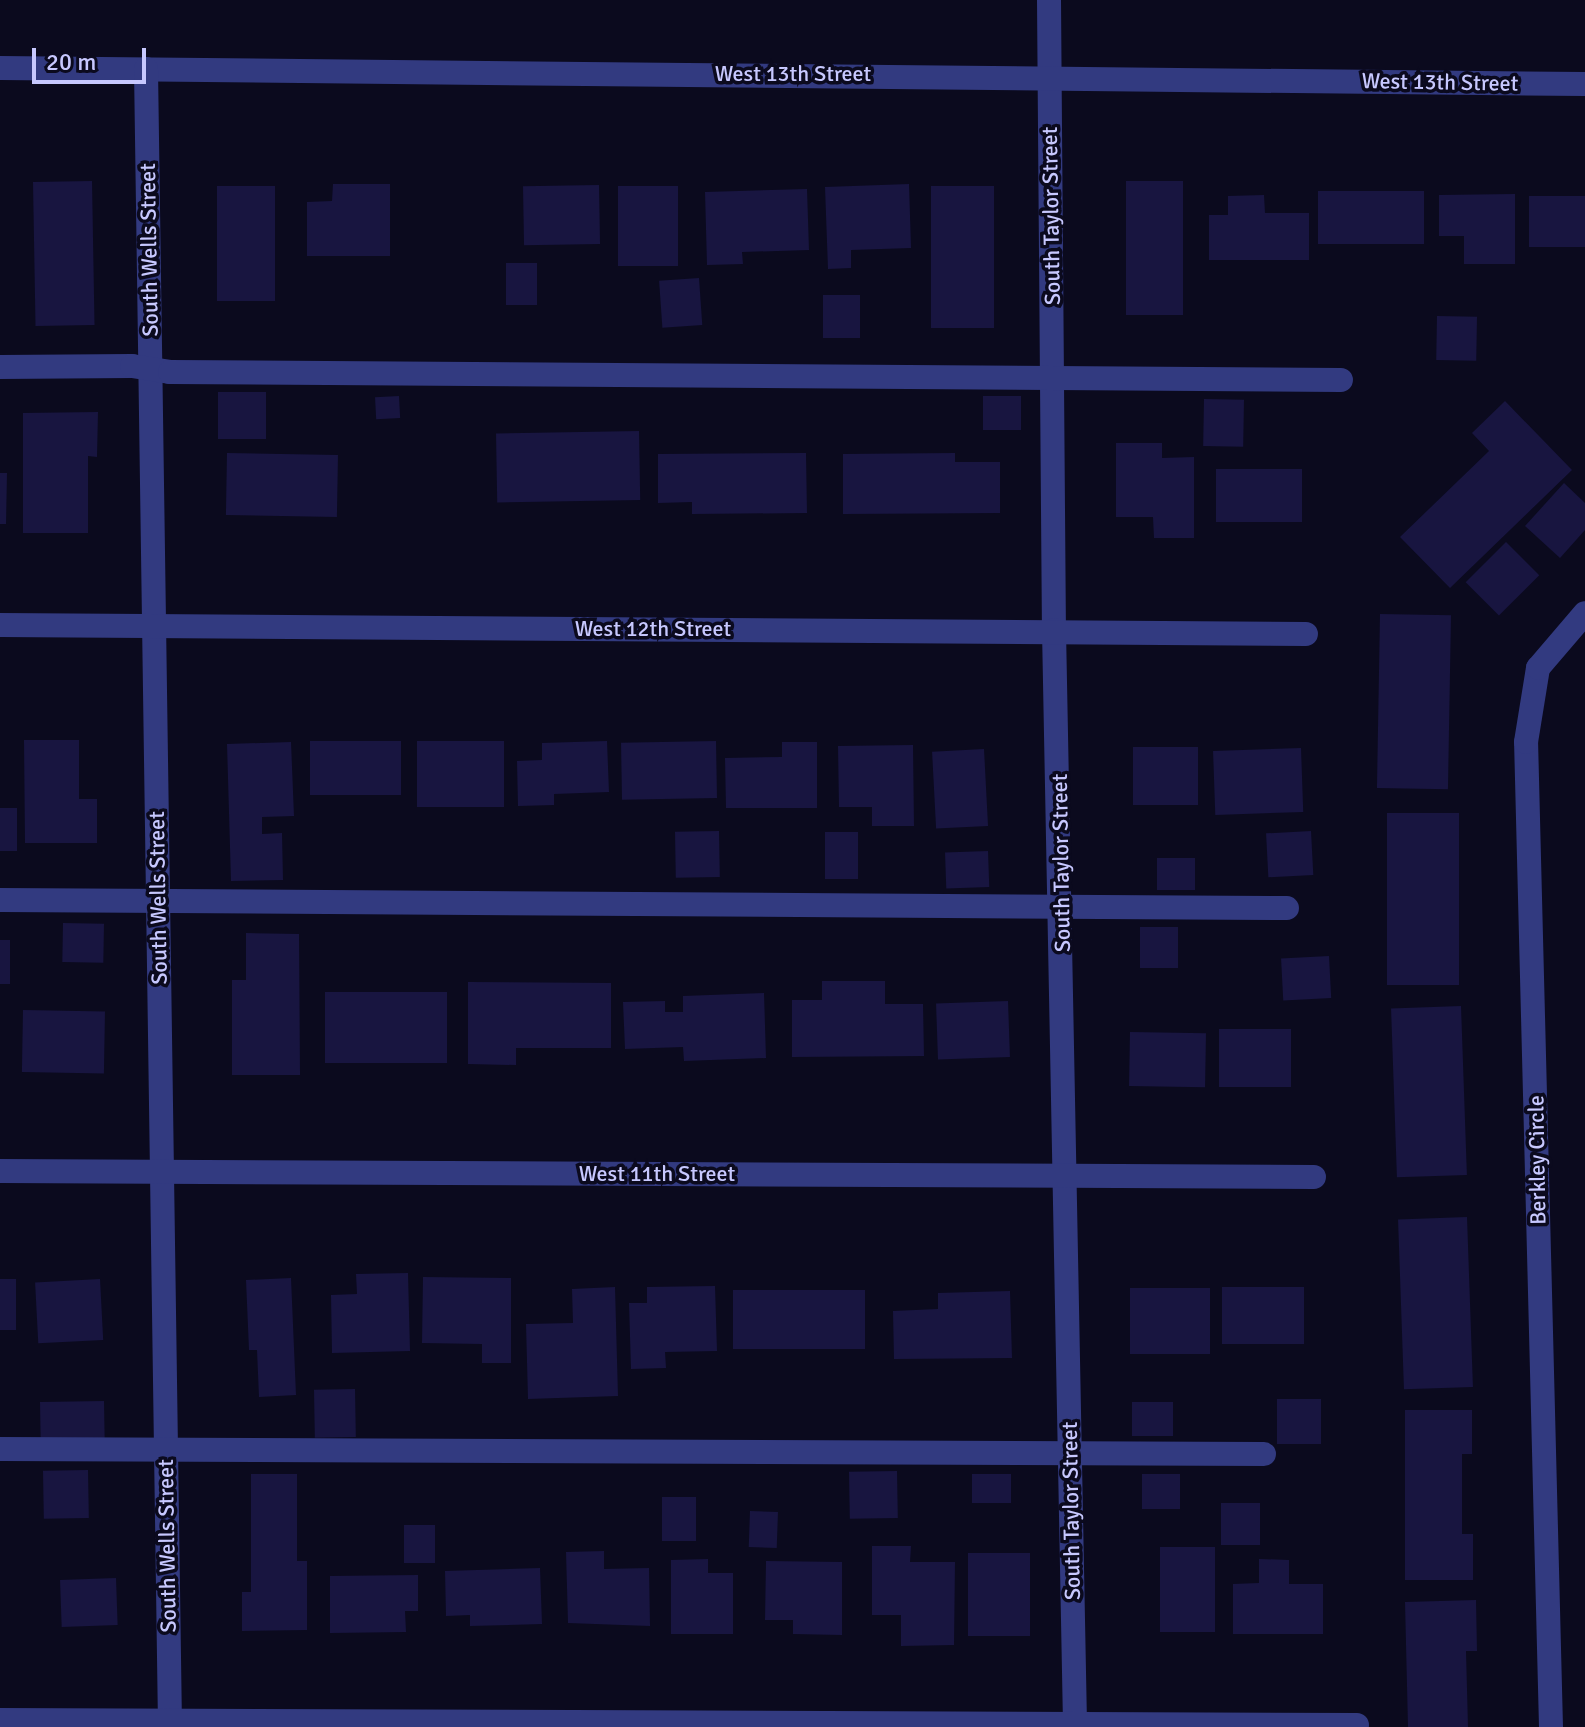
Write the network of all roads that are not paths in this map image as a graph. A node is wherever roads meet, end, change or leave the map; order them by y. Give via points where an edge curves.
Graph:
1 (1049, 0) edge
2 (0, 68) edge
3 (146, 69) junction
4 (1050, 76) junction
5 (1585, 84) edge
6 (0, 367) edge
7 (150, 370) junction
8 (1053, 375) junction
9 (1341, 380) dead end
10 (1585, 613) edge
11 (0, 625) edge
12 (152, 625) junction
13 (1054, 630) junction
14 (1306, 634) dead end
15 (0, 900) edge
16 (160, 900) junction
17 (1062, 905) junction
18 (1287, 908) dead end
19 (0, 1171) edge
20 (162, 1172) junction
21 (1066, 1177) junction
22 (1314, 1177) dead end
23 (0, 1449) edge
24 (165, 1451) junction
25 (1070, 1453) junction
26 (1264, 1454) dead end
27 (0, 1720) edge
28 (170, 1724) edge
29 (1357, 1725) dead end
30 (1075, 1726) edge
31 (1551, 1727) edge

1 - 4 street, South Taylor Street
2 - 3 street, West 13th Street
3 - 4 street, West 13th Street
3 - 7 street, South Wells Street
4 - 5 street, West 13th Street
4 - 8 street, South Taylor Street
6 - 7 street
7 - 8 street
7 - 12 street, South Wells Street
8 - 9 street
8 - 13 street, South Taylor Street
10 - 31 street, Berkley Circle via 1538,668 1526,742
11 - 12 street, West 12th Street
12 - 13 street, West 12th Street
12 - 16 street, South Wells Street
13 - 14 street, West 12th Street
13 - 17 street, South Taylor Street
15 - 16 street
16 - 17 street
16 - 20 street, South Wells Street
17 - 18 street
17 - 21 street, South Taylor Street
19 - 20 street, West 11th Street
20 - 21 street, West 11th Street
20 - 24 street, South Wells Street
21 - 22 street, West 11th Street
21 - 25 street, South Taylor Street
23 - 24 street
24 - 25 street
24 - 28 street, South Wells Street
25 - 26 street
25 - 30 street, South Taylor Street
27 - 28 street
28 - 30 street
29 - 30 street

